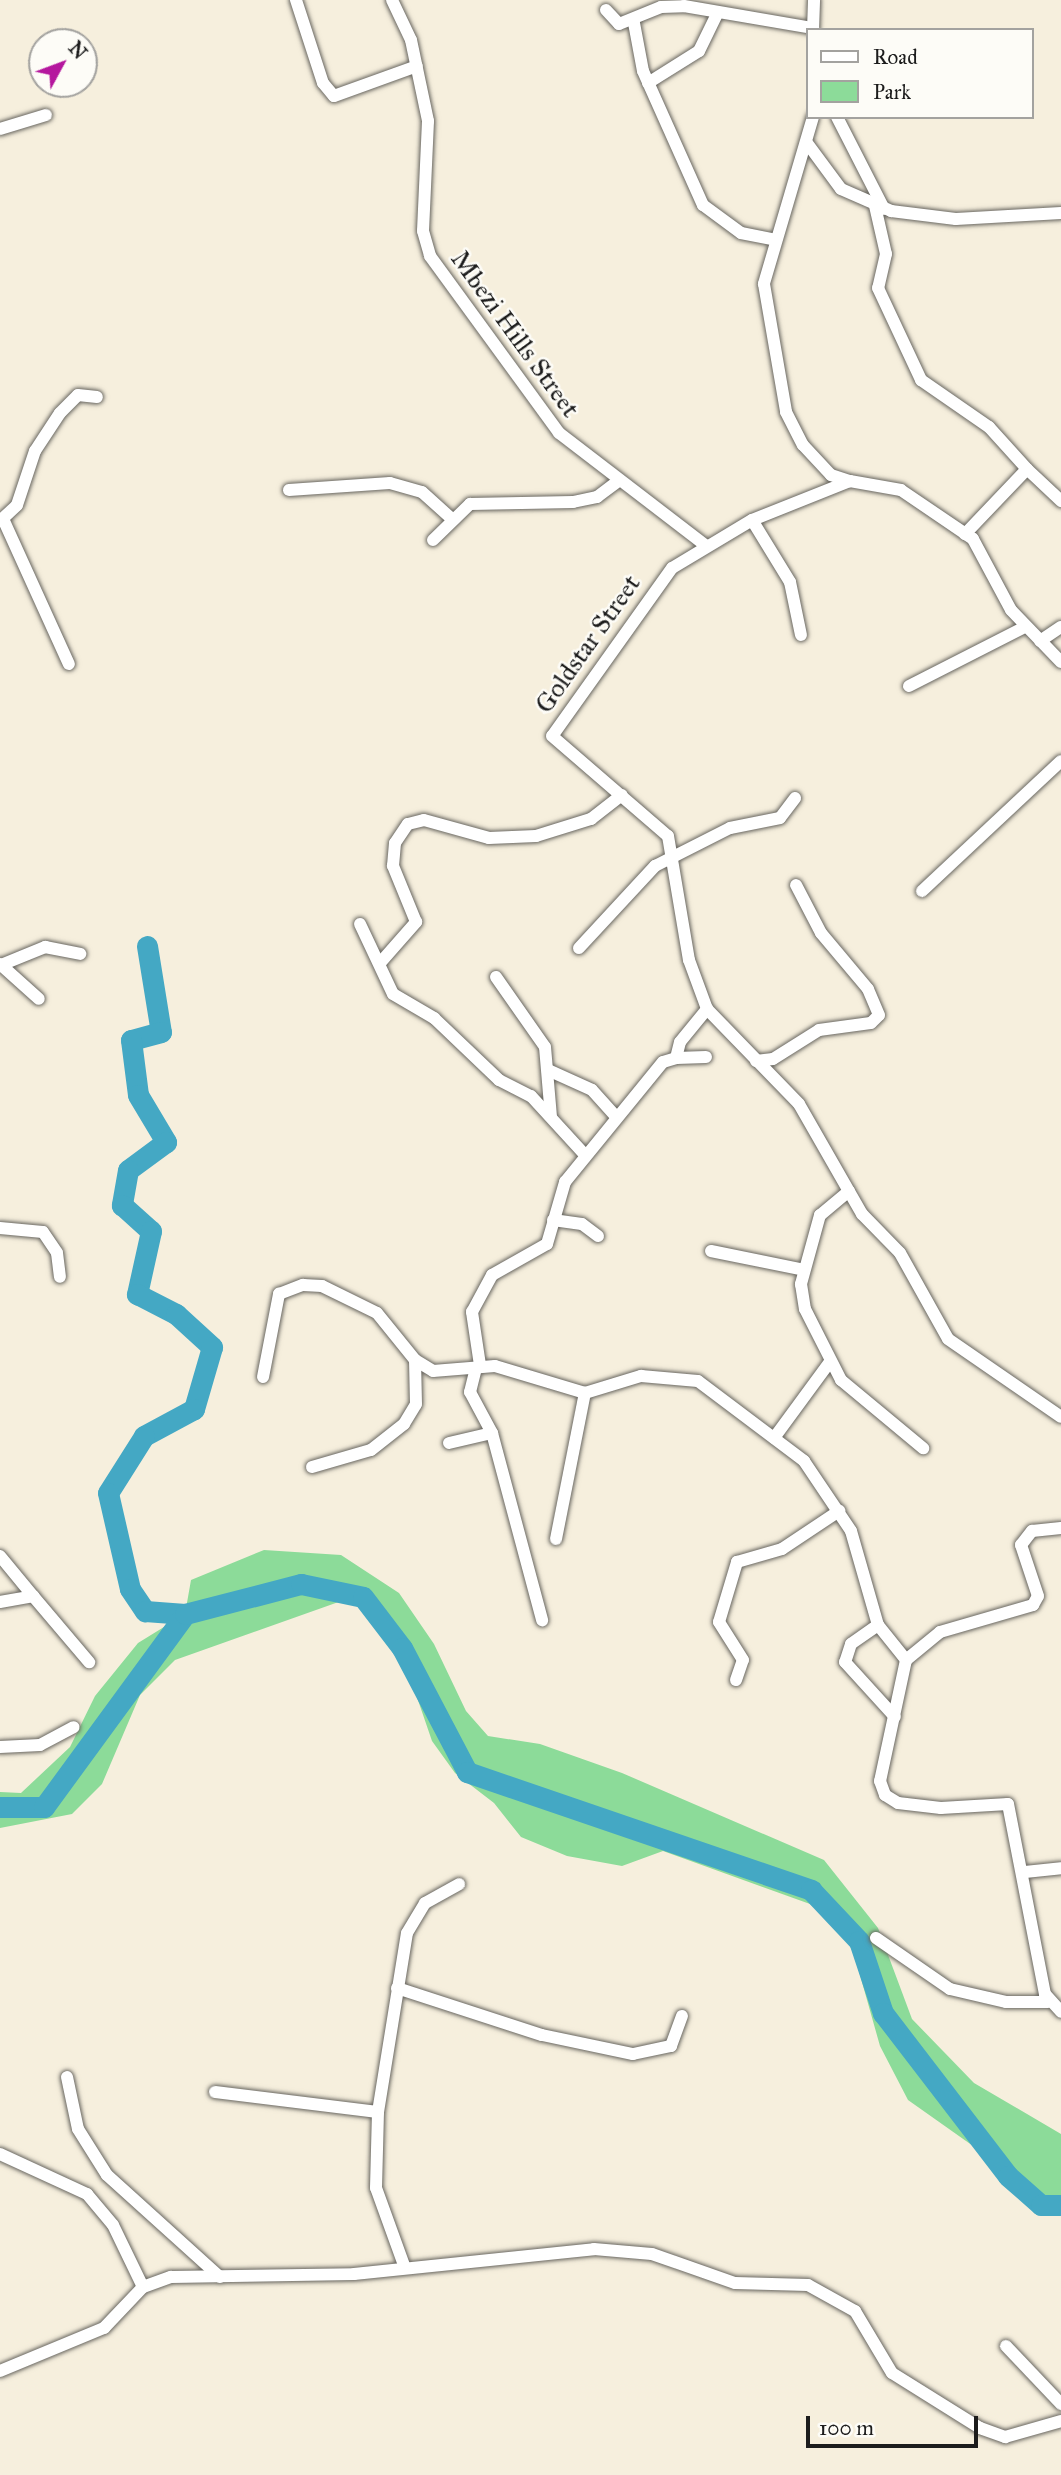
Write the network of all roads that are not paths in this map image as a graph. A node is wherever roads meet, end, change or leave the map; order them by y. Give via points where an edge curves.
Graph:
1 (296, 0) edge
2 (392, 0) edge
3 (814, 0) edge
4 (658, 3) edge
5 (606, 9) dead end
6 (718, 12) junction
7 (634, 23) junction
8 (807, 28) edge
9 (813, 28) edge
10 (417, 66) junction
11 (648, 83) junction
12 (46, 115) dead end
13 (813, 119) edge
14 (838, 119) edge
15 (0, 130) edge
16 (807, 143) junction
17 (880, 208) junction
18 (1061, 213) edge
19 (773, 239) junction
20 (97, 397) dead end
21 (1027, 469) junction
22 (618, 481) junction
23 (850, 481) junction
24 (289, 490) dead end
25 (1061, 501) edge
26 (451, 518) junction
27 (752, 520) junction
28 (2, 521) edge
29 (965, 534) junction
30 (433, 540) dead end
31 (706, 546) junction
32 (1024, 627) junction
33 (1061, 627) edge
34 (801, 635) dead end
35 (1040, 641) junction
36 (1061, 662) edge
37 (69, 664) dead end
38 (909, 686) dead end
39 (1061, 761) edge
40 (622, 795) junction
41 (794, 798) dead end
42 (676, 856) junction
43 (796, 885) dead end
44 (922, 891) dead end
45 (360, 924) dead end
46 (579, 948) dead end
47 (80, 954) dead end
48 (380, 963) junction
49 (1, 964) edge
50 (496, 977) dead end
51 (39, 999) dead end
52 (707, 1009) junction
53 (706, 1057) dead end
54 (676, 1058) junction
55 (756, 1061) junction
56 (548, 1070) junction
57 (551, 1117) junction
58 (616, 1118) junction
59 (585, 1155) junction
60 (849, 1191) junction
61 (553, 1220) junction
62 (0, 1228) edge
63 (598, 1236) dead end
64 (711, 1251) dead end
65 (804, 1270) junction
66 (60, 1278) dead end
67 (415, 1360) junction
68 (829, 1363) junction
69 (478, 1366) junction
70 (263, 1377) dead end
71 (585, 1393) junction
72 (1061, 1417) edge
73 (492, 1433) junction
74 (774, 1438) junction
75 (449, 1443) dead end
76 (923, 1448) dead end
77 (312, 1466) dead end
78 (839, 1511) junction
79 (1061, 1528) edge
80 (556, 1539) dead end
81 (0, 1556) edge
82 (33, 1596) junction
83 (0, 1602) edge
84 (542, 1620) dead end
85 (878, 1625) junction
86 (906, 1660) junction
87 (89, 1662) dead end
88 (736, 1680) dead end
89 (895, 1717) junction
90 (74, 1727) dead end
91 (0, 1747) edge
92 (1061, 1868) edge
93 (1025, 1872) junction
94 (459, 1884) dead end
95 (876, 1938) dead end
96 (397, 1988) junction
97 (1048, 2002) junction
98 (1061, 2012) edge
99 (682, 2016) dead end
100 (67, 2077) dead end
101 (215, 2092) dead end
102 (378, 2112) junction
103 (0, 2154) edge
104 (405, 2268) junction
105 (220, 2277) junction
106 (143, 2287) junction
107 (1006, 2346) dead end
108 (0, 2371) edge
109 (1061, 2404) edge
110 (1061, 2421) edge

1 - 10 street via 323,83 334,96
2 - 10 street, Mbezi Hills Street
3 - 9 street
4 - 6 street
4 - 7 street
5 - 7 street via 619,24
6 - 8 street
6 - 11 street via 699,51
7 - 11 street
10 - 22 street, Mbezi Hills Street via 428,121 424,231 430,256 559,433
11 - 19 street via 703,205 741,233
12 - 15 street
13 - 16 street
14 - 17 street
16 - 17 street via 831,179
16 - 19 street
17 - 18 street via 956,219
17 - 21 street via 886,254 878,288 921,380 989,427
19 - 23 street via 764,284 786,412 803,445 831,474
20 - 28 street via 78,395 60,413
21 - 25 street
21 - 29 street
22 - 26 street via 597,497 470,504
22 - 31 street, Mbezi Hills Street
23 - 27 street, Goldstar Street
23 - 29 street via 901,490
24 - 26 street via 390,482 422,492
26 - 30 street
27 - 31 street, Goldstar Street
27 - 34 street via 790,582
28 - 37 street
29 - 32 street via 982,551
31 - 40 street, Goldstar Street via 667,573 554,730 554,742
32 - 35 street
32 - 38 street
33 - 35 street
35 - 36 street
39 - 44 street
40 - 42 street, Goldstar Street via 668,836
40 - 48 street via 591,819 536,836 489,838 424,820 408,824 395,843 393,866 416,922
41 - 42 street via 780,818 730,828
42 - 46 street via 639,881
42 - 52 street, Goldstar Street via 687,948
43 - 55 street via 821,933 868,989 879,1015 871,1023 820,1030 773,1059
45 - 48 street
47 - 49 street via 46,947
48 - 57 street via 393,994 434,1018 489,1072 531,1096
49 - 51 street
50 - 56 street via 533,1023
52 - 54 street via 680,1042
52 - 55 street, Goldstar Street
53 - 54 street
54 - 58 street via 663,1062
55 - 60 street, Goldstar Street via 799,1104
56 - 57 street
56 - 58 street via 592,1090
57 - 59 street
58 - 59 street
59 - 61 street via 558,1194
60 - 65 street via 820,1215
60 - 72 street, Goldstar Street via 900,1253 948,1339
61 - 63 street via 582,1224
61 - 69 street via 547,1244 492,1275 478,1298 472,1312
62 - 66 street via 43,1232 57,1253
64 - 65 street
65 - 68 street via 805,1309
67 - 69 street via 433,1371
67 - 70 street via 377,1312 341,1293 303,1284 279,1294
67 - 77 street via 416,1404 404,1424 371,1450
68 - 74 street
68 - 76 street via 861,1399
69 - 71 street
69 - 73 street via 470,1392
71 - 74 street via 651,1376 698,1381
71 - 80 street
73 - 75 street
73 - 84 street
74 - 78 street via 823,1481
78 - 85 street via 860,1556
78 - 88 street via 782,1549 737,1562 719,1622 743,1660
79 - 86 street via 1032,1531 1021,1545 1038,1596 1033,1605 940,1632
81 - 82 street
82 - 83 street
82 - 87 street
85 - 86 street
85 - 89 street via 851,1644 845,1662
86 - 89 street
89 - 93 street via 880,1781 885,1795 898,1803 941,1808 1008,1804
90 - 91 street via 40,1745
92 - 93 street
93 - 97 street
94 - 96 street via 434,1896 412,1919
95 - 97 street via 950,1989 1006,2002
96 - 99 street via 542,2035 633,2054 671,2046
96 - 102 street
97 - 98 street
100 - 105 street via 78,2129 107,2175
101 - 102 street
102 - 104 street via 376,2188
103 - 106 street via 87,2194 113,2225
104 - 105 street
104 - 110 street via 487,2265 594,2249 652,2254 735,2283 808,2285 855,2311 892,2372 980,2428 1005,2437
105 - 106 street via 171,2277
106 - 108 street via 104,2328
107 - 109 street

